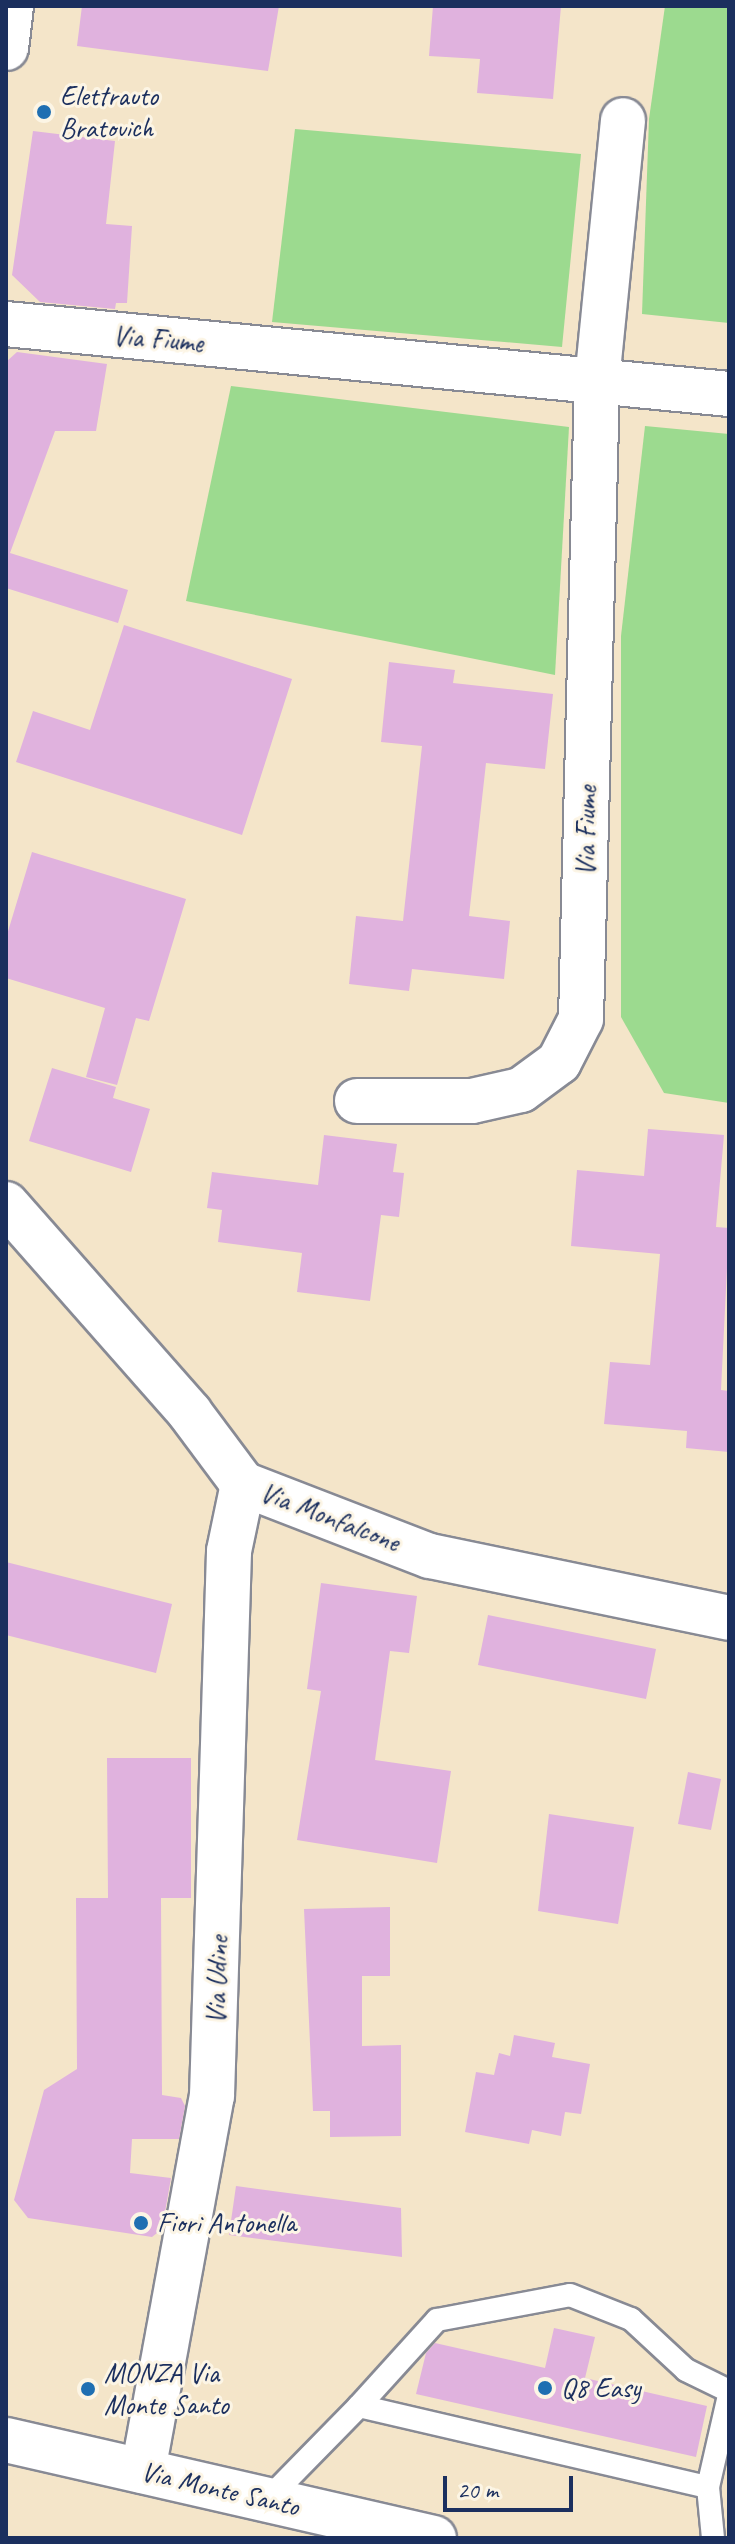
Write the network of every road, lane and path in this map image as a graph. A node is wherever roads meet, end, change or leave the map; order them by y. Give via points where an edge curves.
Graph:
1 (11, 6) edge
2 (6, 48) edge
3 (623, 120) dead end
4 (6, 324) edge
5 (597, 381) junction
6 (729, 394) edge
7 (357, 1101) dead end
8 (6, 1204) edge
9 (243, 1484) junction
10 (729, 1618) edge
11 (729, 2393) edge
12 (359, 2406) junction
13 (6, 2440) edge
14 (143, 2471) junction
15 (708, 2487) junction
16 (267, 2500) junction
17 (347, 2528) edge
18 (434, 2538) edge
19 (713, 2538) edge

1 - 2 street
3 - 5 street, Via Fiume
4 - 5 street, Via Fiume
5 - 6 street, Via Fiume
5 - 7 street, Via Fiume via 581,1019 559,1062 521,1090 472,1101
8 - 9 street, Via Monfalcone via 190,1413
9 - 10 street, Via Monfalcone via 430,1556
9 - 14 street, Via Udine via 229,1551 212,2096
11 - 12 lane via 686,2370 631,2319 570,2295 437,2320
11 - 15 lane
12 - 15 lane
12 - 16 lane
13 - 14 street, Via Monte Santo
14 - 16 street, Via Monte Santo
15 - 19 lane
16 - 17 street, Via Monte Santo
17 - 18 street, Via Monte Santo

